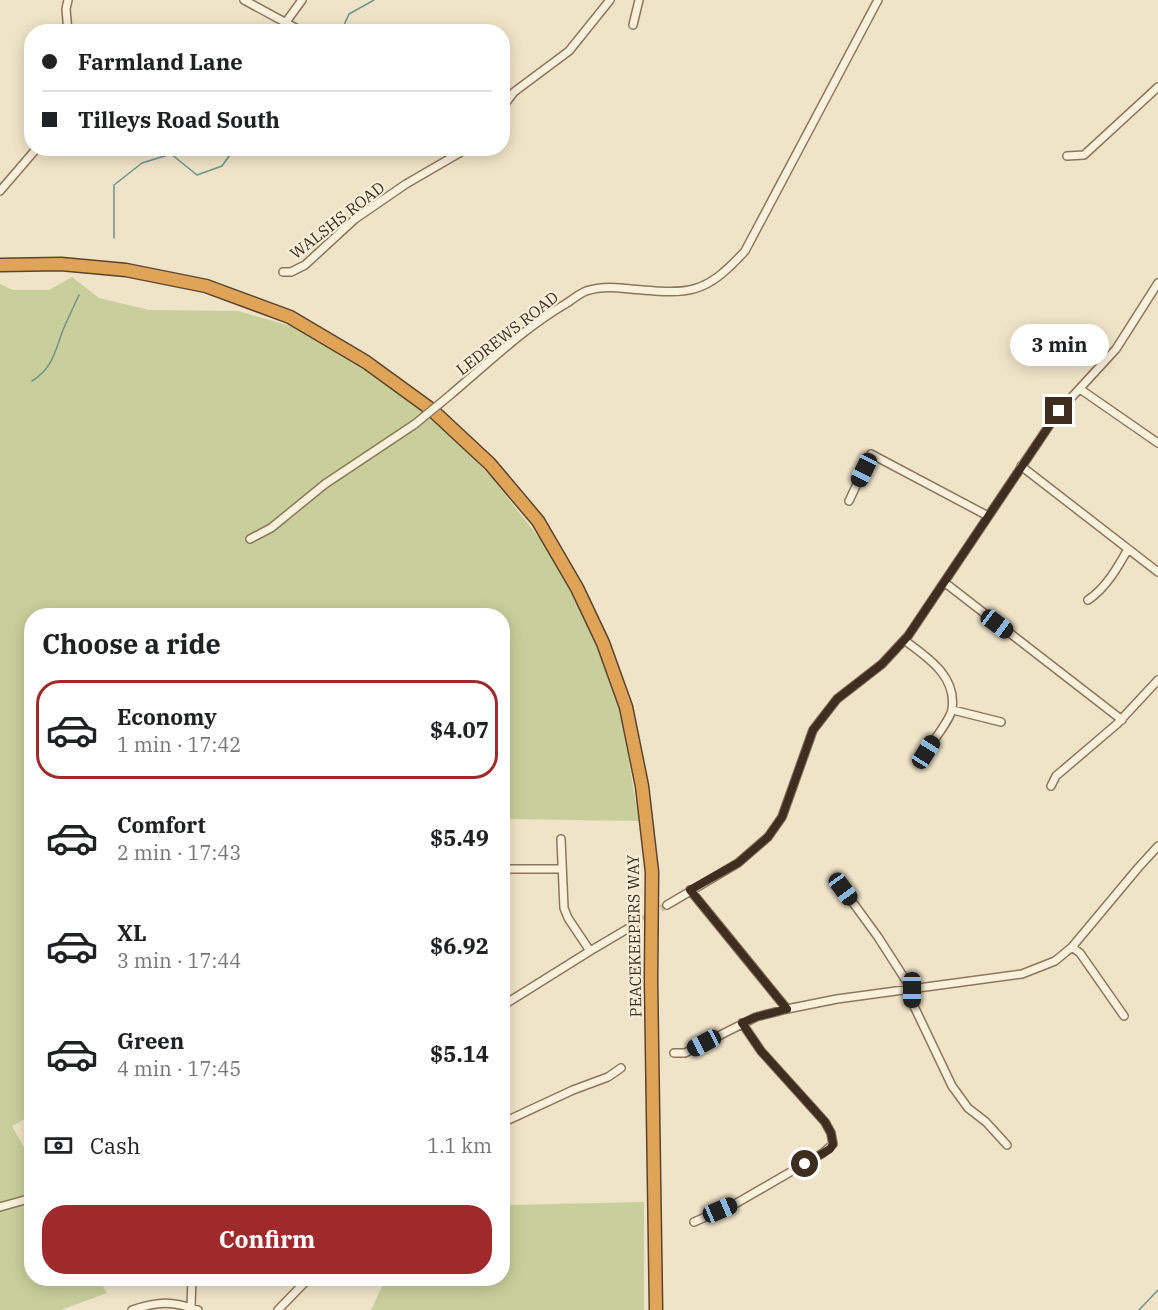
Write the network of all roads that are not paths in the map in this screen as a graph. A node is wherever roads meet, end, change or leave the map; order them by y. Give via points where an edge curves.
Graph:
1 (68, 0) edge
2 (244, 0) edge
3 (302, 0) edge
4 (610, 0) edge
5 (639, 0) edge
6 (878, 0) edge
7 (286, 22) junction
8 (67, 24) edge
9 (289, 24) edge
10 (633, 25) dead end
11 (1158, 87) edge
12 (510, 96) edge
13 (30, 156) edge
14 (454, 156) edge
15 (1067, 156) dead end
16 (0, 190) edge
17 (0, 264) edge
18 (283, 272) dead end
19 (1158, 283) edge
20 (1080, 389) junction
21 (1158, 443) edge
22 (1021, 466) junction
23 (849, 501) dead end
24 (988, 516) junction
25 (250, 539) dead end
26 (1128, 549) junction
27 (1158, 572) edge
28 (944, 582) junction
29 (1088, 600) dead end
30 (904, 640) junction
31 (1158, 680) edge
32 (952, 710) junction
33 (1122, 720) junction
34 (1001, 722) dead end
35 (926, 752) dead end
36 (1051, 786) dead end
37 (561, 839) dead end
38 (1158, 846) edge
39 (510, 869) edge
40 (562, 869) junction
41 (843, 889) dead end
42 (690, 890) junction
43 (667, 905) tunnel mouth
44 (634, 925) tunnel mouth
45 (1072, 947) junction
46 (590, 951) junction
47 (912, 990) junction
48 (510, 1001) edge
49 (787, 1009) junction
50 (1124, 1016) dead end
51 (742, 1023) junction
52 (674, 1053) dead end
53 (621, 1068) dead end
54 (510, 1119) edge
55 (1007, 1145) dead end
56 (24, 1200) edge
57 (0, 1207) edge
58 (694, 1222) dead end
59 (193, 1286) edge
60 (301, 1286) edge
61 (194, 1309) edge
62 (132, 1310) edge
63 (278, 1310) edge
64 (654, 1310) edge

1 - 8 street
2 - 7 street
3 - 7 street
4 - 12 street via 569,51
5 - 10 street
6 - 25 street, LEDREWS ROAD, bridge via 745,251 726,272 690,291 613,287 586,291 547,314 415,424
7 - 9 street
11 - 15 street via 1084,155
13 - 16 street
14 - 18 street, WALSHS ROAD via 355,219 305,265
17 - 64 highway, PEACEKEEPERS WAY via 126,270 206,286 290,317 366,362 432,410 490,464 538,521 603,643 626,707 642,786 652,872
19 - 20 street via 1116,349
20 - 21 street
20 - 22 street via 1059,411
22 - 24 street
22 - 26 street
23 - 24 street via 871,454
24 - 28 street
26 - 27 street
26 - 29 street via 1097,594
28 - 30 street
28 - 33 street
30 - 32 street via 942,672 951,689
30 - 42 street via 882,664 837,699 813,730 782,817 768,837 738,863
31 - 33 street
32 - 34 street
32 - 35 street
33 - 36 street via 1056,776
37 - 40 street
38 - 45 street
39 - 40 street
40 - 46 street via 565,913
41 - 47 street
42 - 43 street
42 - 49 street
44 - 46 street
45 - 47 street via 1055,961 1022,974
45 - 50 street
46 - 48 street
47 - 49 street
47 - 55 street via 912,1002 952,1086 968,1108
49 - 51 street
51 - 52 street via 685,1053
51 - 58 street via 761,1051 825,1122 833,1144 735,1204
53 - 54 street
56 - 57 street
59 - 61 street
60 - 63 street
61 - 62 street via 165,1302

